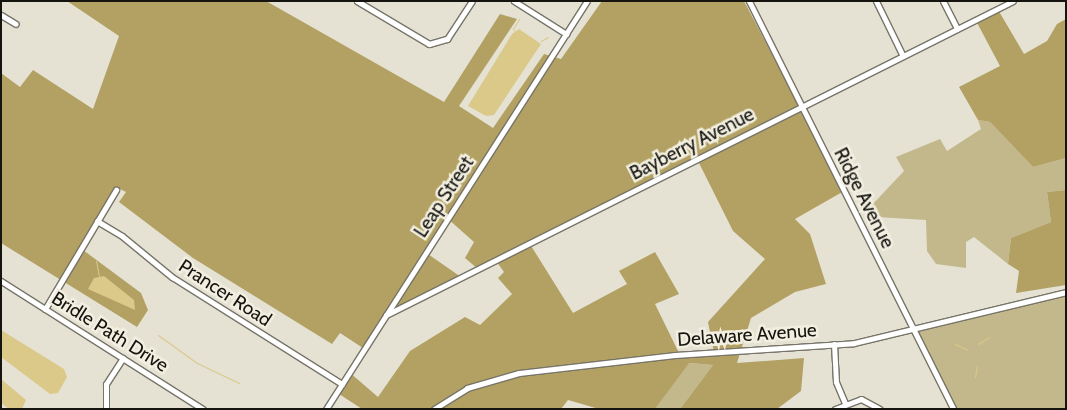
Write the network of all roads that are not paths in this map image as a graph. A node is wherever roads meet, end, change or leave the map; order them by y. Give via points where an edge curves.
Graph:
1 (357, 1) edge
2 (472, 1) edge
3 (514, 1) edge
4 (587, 1) edge
5 (749, 1) edge
6 (876, 1) edge
7 (943, 1) edge
8 (1013, 1) edge
9 (1, 15) edge
10 (16, 24) dead end
11 (957, 29) junction
12 (566, 34) junction
13 (903, 56) junction
14 (802, 106) junction
15 (116, 190) dead end
16 (97, 221) junction
17 (1, 282) edge
18 (1066, 292) edge
19 (45, 309) junction
20 (386, 315) junction
21 (914, 329) junction
22 (834, 344) junction
23 (123, 358) junction
24 (342, 384) junction
25 (845, 403) junction
26 (106, 409) edge
27 (203, 409) edge
28 (326, 409) edge
29 (434, 409) edge
30 (835, 409) edge
31 (880, 409) edge
32 (953, 409) edge

1 - 2 street via 429,44 447,39
3 - 12 street
4 - 12 street, Leap Street
5 - 14 street, Ridge Avenue
6 - 13 street
7 - 11 street
8 - 11 street, Bayberry Avenue
9 - 10 street
11 - 13 street, Bayberry Avenue
12 - 20 street, Leap Street
13 - 14 street, Bayberry Avenue
14 - 20 street, Bayberry Avenue
14 - 21 street, Ridge Avenue
15 - 16 street
16 - 19 street
16 - 24 street, Prancer Road via 172,277
17 - 19 street, Bridle Path Drive
18 - 21 street, Delaware Avenue
19 - 23 street, Bridle Path Drive
20 - 24 street, Leap Street
21 - 22 street, Delaware Avenue
21 - 32 street, Ridge Avenue
22 - 25 street via 836,382
22 - 29 street, Delaware Avenue via 675,355 534,371 467,388
23 - 26 street via 105,389
23 - 27 street, Bridle Path Drive
24 - 28 street, Leap Street
25 - 30 street
25 - 31 street via 861,399

